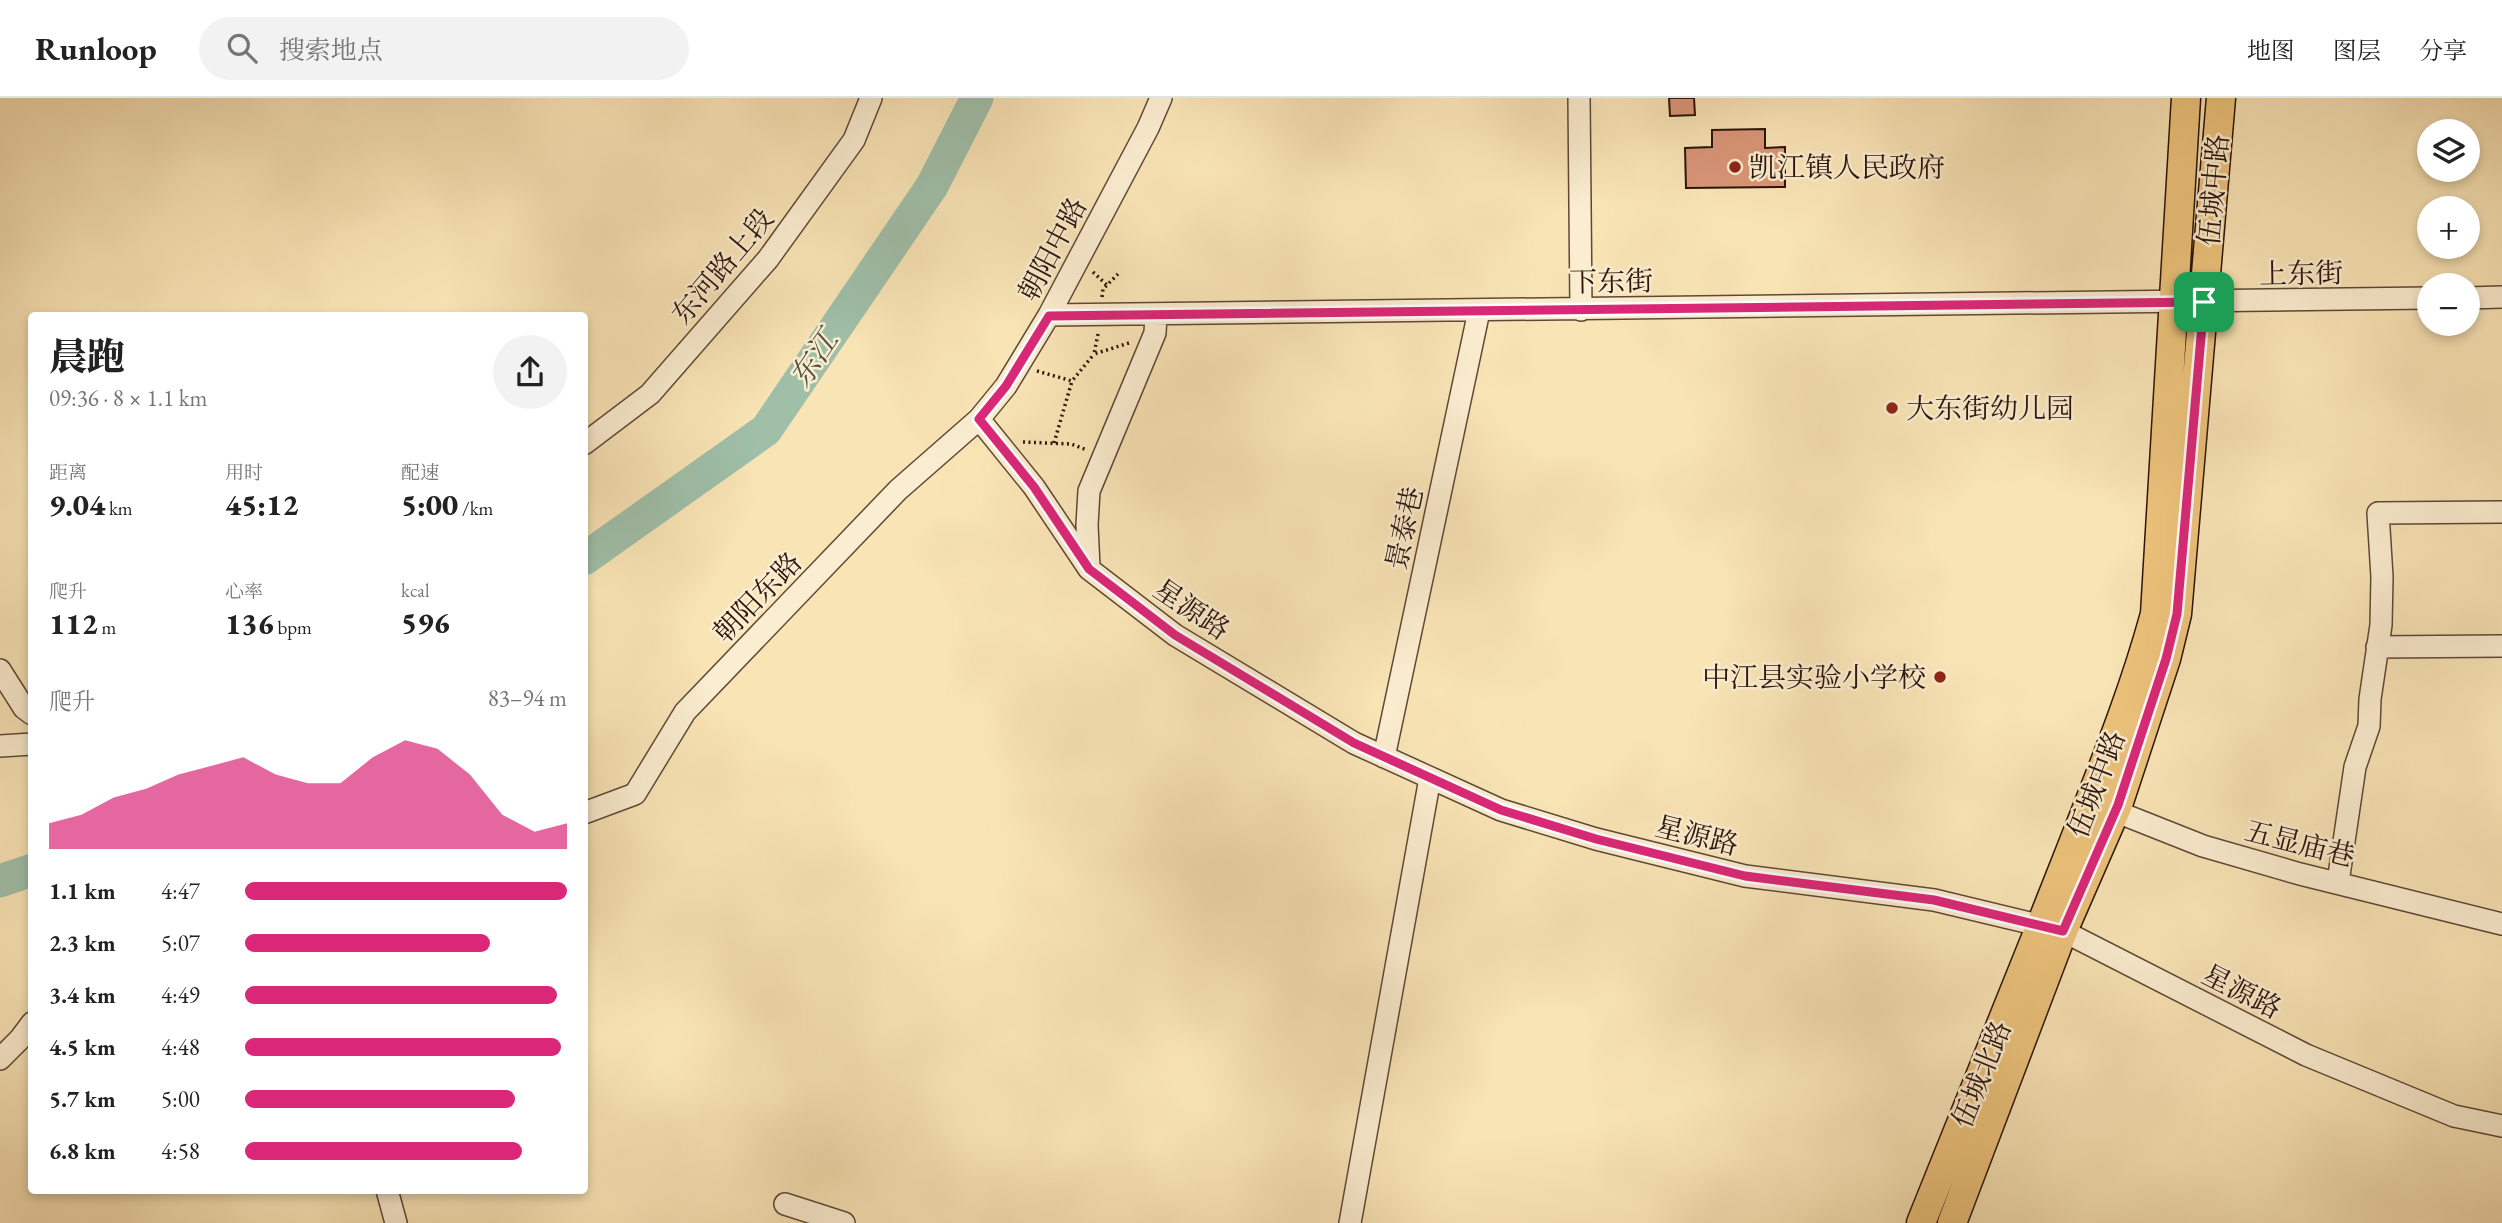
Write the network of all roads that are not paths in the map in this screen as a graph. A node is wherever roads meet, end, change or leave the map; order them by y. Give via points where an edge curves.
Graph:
1 (871, 98) edge
2 (1161, 98) edge
3 (1579, 98) edge
4 (2186, 98) edge
5 (2221, 98) edge
6 (2502, 297) edge
7 (2417, 298) edge
8 (2480, 298) edge
9 (2173, 302) junction
10 (2204, 302) junction
11 (1581, 310) junction
12 (1479, 311) junction
13 (1156, 314) junction
14 (1049, 316) junction
15 (979, 419) junction
16 (588, 441) edge
17 (2502, 512) edge
18 (1089, 569) junction
19 (2502, 646) edge
20 (2378, 647) junction
21 (0, 670) edge
22 (28, 711) edge
23 (28, 744) edge
24 (0, 746) edge
25 (1384, 757) junction
26 (1430, 778) junction
27 (2102, 807) junction
28 (588, 812) edge
29 (2338, 881) junction
30 (2502, 924) edge
31 (2052, 928) junction
32 (28, 1028) edge
33 (0, 1059) edge
34 (2502, 1126) edge
35 (388, 1194) edge
36 (785, 1204) dead end
37 (396, 1223) edge
38 (844, 1223) edge
39 (1350, 1223) edge
40 (1921, 1223) edge
41 (1952, 1223) edge

1 - 16 street, 东河路上段 via 854,140 768,259 650,394
2 - 14 street, 朝阳中路
3 - 11 street
4 - 9 main road, 伍城中路
5 - 10 main road, 伍城中路
6 - 8 street
7 - 10 street, 上东街
9 - 10 street, 上东街
9 - 11 street, 下东街
9 - 27 main road, 伍城中路 via 2155,614 2125,708
10 - 27 main road, 伍城中路 via 2177,614 2155,694
11 - 12 street, 下东街
12 - 13 street, 下东街
12 - 25 street, 景泰巷
13 - 14 street, 下东街
13 - 18 street via 1155,333 1089,491
14 - 15 street, 朝阳中路 via 1006,386
15 - 18 street, 星源路 via 1034,487
15 - 28 street, 朝阳东路 via 898,490 685,712 635,794
17 - 20 street via 2378,513 2382,577
18 - 25 street, 星源路 via 1175,635
19 - 20 street
20 - 29 street via 2369,726 2356,767
21 - 22 street
23 - 24 street
25 - 26 street, 星源路
26 - 31 street, 星源路 via 1501,810 1745,876 1934,900
26 - 39 street
27 - 29 street, 五显庙巷 via 2203,846
27 - 31 main road, 伍城中路
29 - 30 street, 五显庙巷
31 - 34 street, 星源路 via 2306,1055 2454,1116
31 - 40 main road, 伍城北路
31 - 41 main road, 伍城北路
32 - 33 street
35 - 37 street
36 - 38 street

